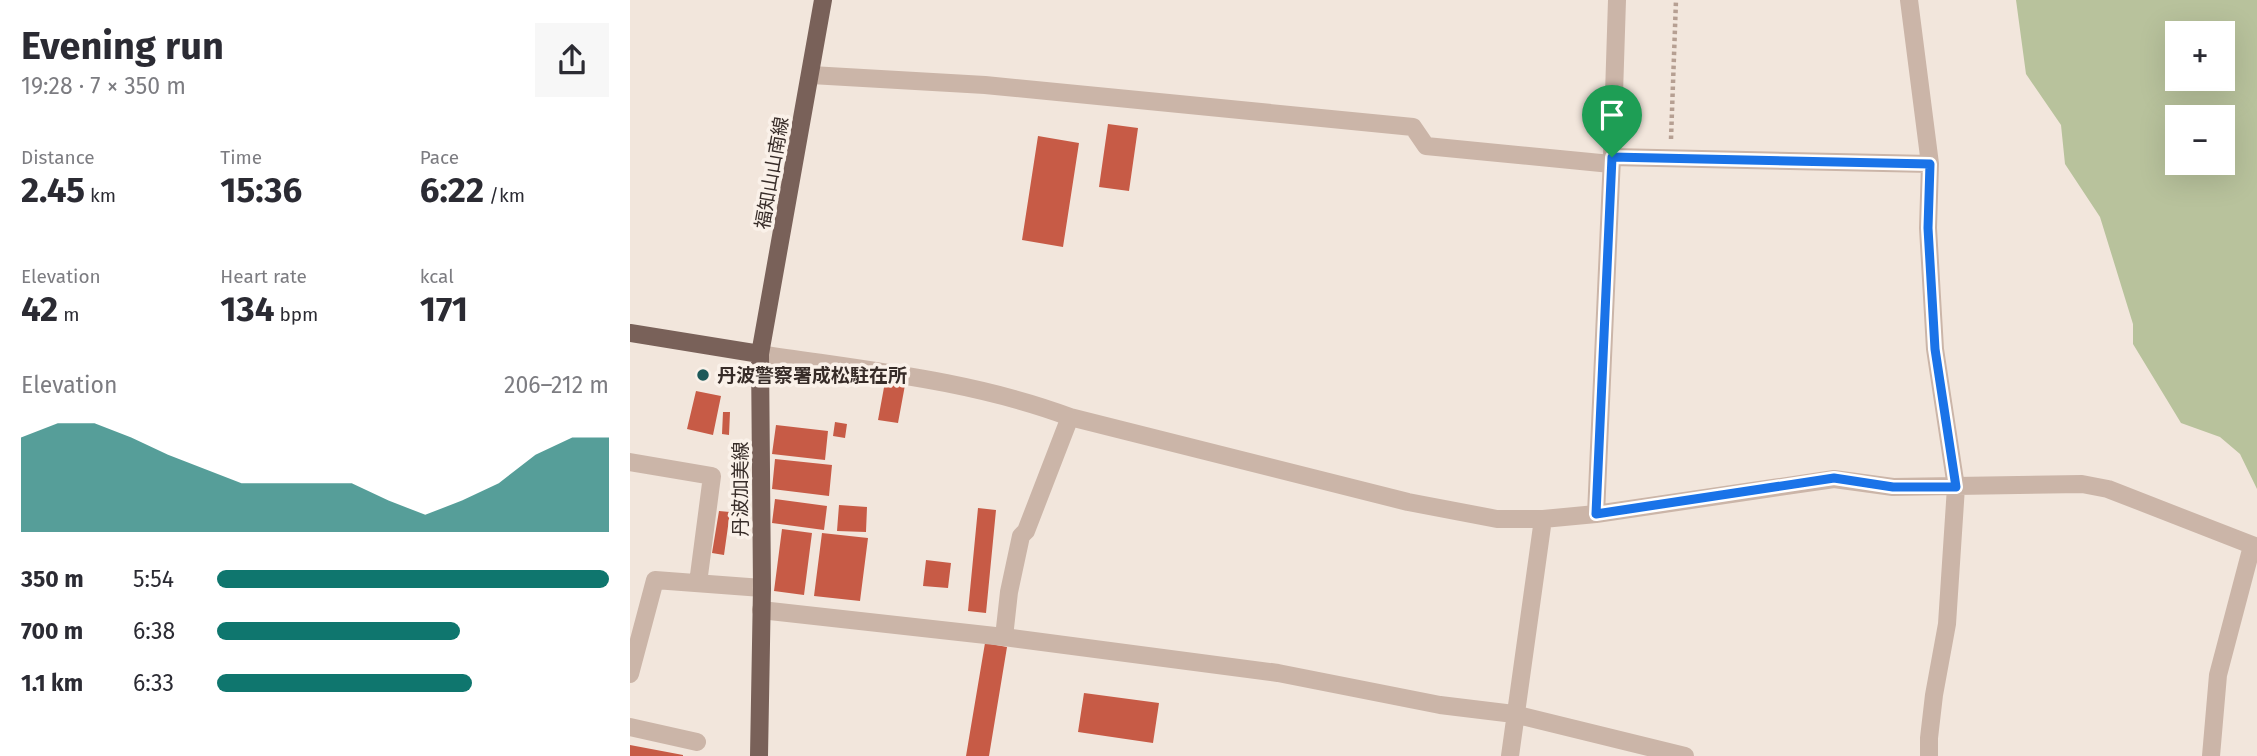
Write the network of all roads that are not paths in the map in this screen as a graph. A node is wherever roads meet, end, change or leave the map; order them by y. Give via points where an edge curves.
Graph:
1 (823, 0) edge
2 (1617, 0) edge
3 (1909, 0) edge
4 (811, 75) junction
5 (1612, 161) junction
6 (1930, 164) junction
7 (630, 333) edge
8 (760, 354) junction
9 (1070, 417) junction
10 (630, 462) edge
11 (1956, 487) junction
12 (1596, 514) junction
13 (1543, 519) junction
14 (2254, 546) edge
15 (698, 583) junction
16 (762, 588) junction
17 (761, 610) junction
18 (1004, 637) junction
19 (630, 674) edge
20 (1514, 714) junction
21 (630, 727) edge
22 (697, 742) dead end
23 (759, 756) edge
24 (1510, 756) edge
25 (1678, 756) edge
26 (1685, 756) edge
27 (1929, 756) edge
28 (2211, 756) edge

1 - 4 main road, 福知山山南線
2 - 5 street
3 - 6 street
4 - 5 street via 985,85 1413,127 1426,146
4 - 8 main road, 福知山山南線
5 - 6 street via 1671,158
5 - 12 street
6 - 11 street via 1928,228 1935,349
7 - 8 main road
8 - 9 street via 930,380
8 - 16 main road, 丹波加美線
9 - 13 street via 1408,502 1497,519
9 - 18 street via 1021,536
10 - 15 street via 712,476
11 - 12 street via 1893,487 1834,478
11 - 14 street via 2082,484 2108,489
11 - 27 street via 1947,624
12 - 13 street
13 - 20 street
14 - 28 street via 2218,675
15 - 16 street
15 - 19 street via 655,580
16 - 17 main road, 丹波加美線
17 - 18 street
17 - 23 main road, 丹波加美線
18 - 20 street via 1278,673 1440,705
20 - 24 street
20 - 25 street
21 - 22 street
25 - 26 street

